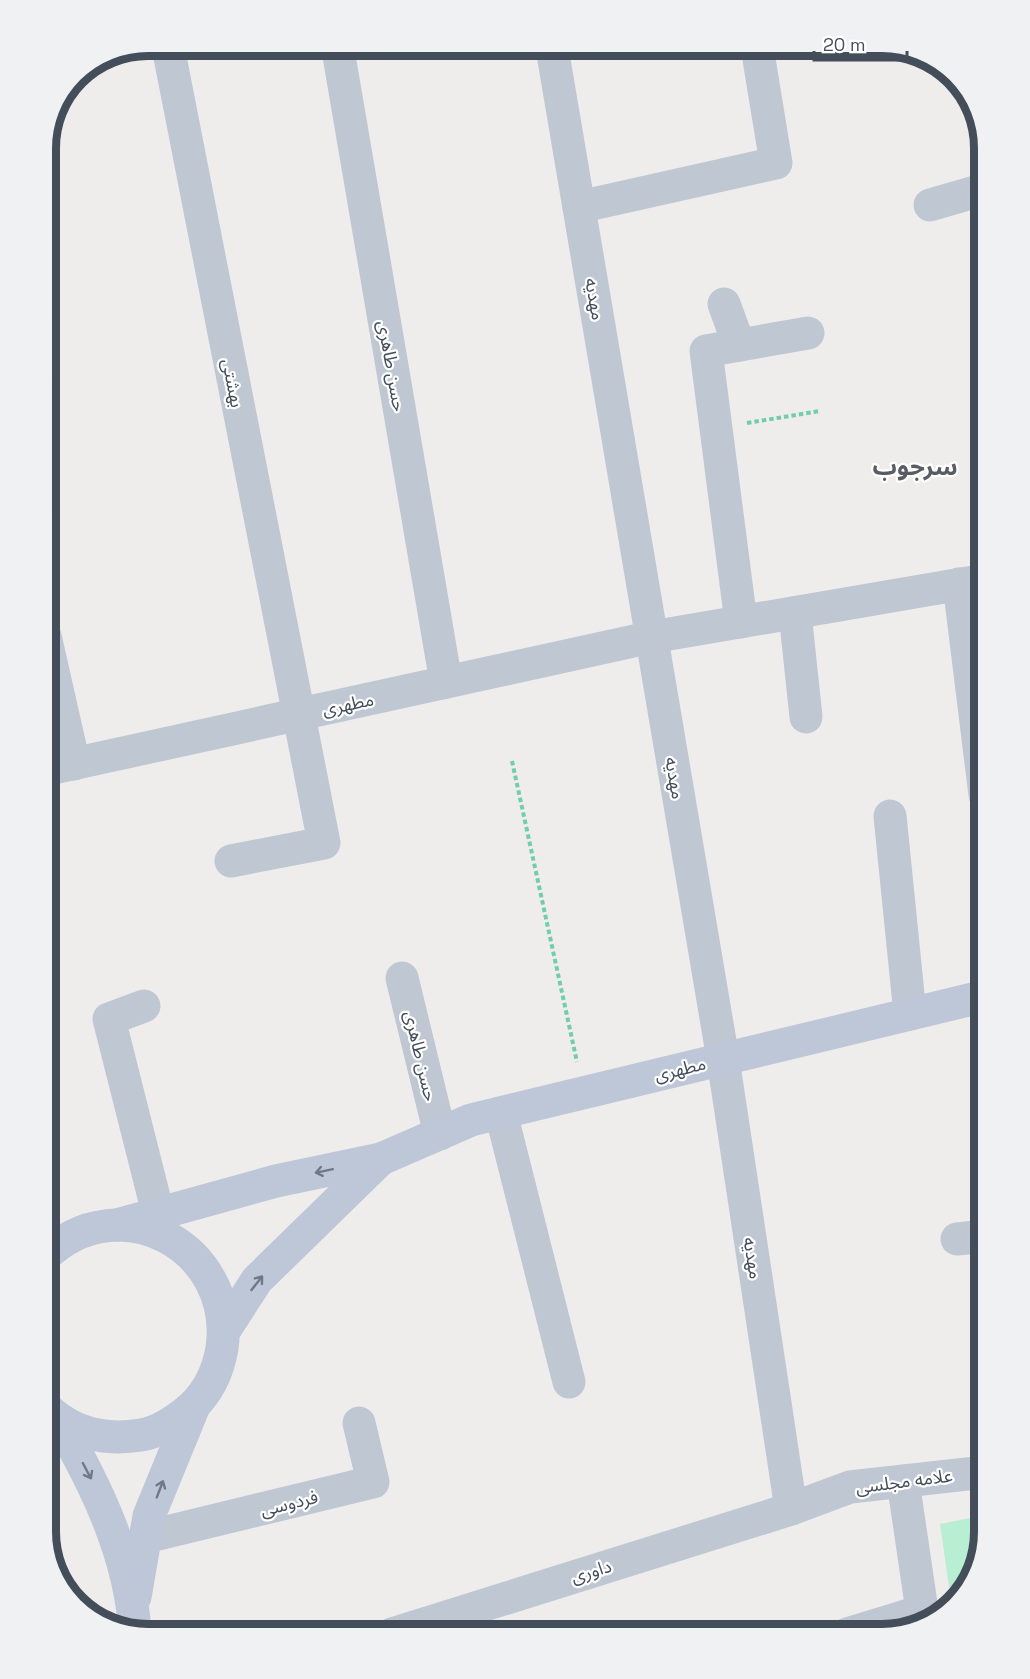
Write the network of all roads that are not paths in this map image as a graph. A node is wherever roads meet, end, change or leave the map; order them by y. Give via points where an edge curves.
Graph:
1 (170, 56) edge
2 (339, 56) edge
3 (553, 56) edge
4 (759, 56) edge
5 (974, 192) edge
6 (930, 205) dead end
7 (579, 207) junction
8 (724, 304) dead end
9 (808, 333) dead end
10 (739, 345) junction
11 (972, 582) edge
12 (795, 613) junction
13 (974, 615) edge
14 (741, 622) junction
15 (652, 637) junction
16 (446, 682) junction
17 (297, 715) junction
18 (807, 717) dead end
19 (56, 739) edge
20 (59, 767) edge
21 (890, 816) dead end
22 (231, 861) dead end
23 (402, 978) dead end
24 (974, 999) edge
25 (144, 1006) dead end
26 (910, 1014) junction
27 (723, 1059) junction
28 (501, 1113) junction
29 (440, 1134) junction
30 (381, 1159) junction
31 (158, 1214) junction
32 (117, 1225) junction
33 (56, 1246) edge
34 (224, 1331) junction
35 (569, 1382) dead end
36 (194, 1404) junction
37 (56, 1415) edge
38 (56, 1419) edge
39 (359, 1423) dead end
40 (974, 1473) edge
41 (903, 1481) junction
42 (791, 1509) junction
43 (146, 1537) junction
44 (922, 1614) edge
45 (134, 1619) edge
46 (458, 1623) edge

1 - 17 street, بهشتی
2 - 16 street, حسن طاهری
3 - 7 street, مهدیه
4 - 7 street via 776,163
5 - 6 street
7 - 15 street, مهدیه
8 - 10 street
9 - 10 street
10 - 14 street via 706,351
11 - 12 street, مطهری
11 - 13 street
12 - 14 street, مطهری
12 - 18 street
14 - 15 street, مطهری
15 - 16 street, مطهری
15 - 27 street, مهدیه
16 - 17 street, مطهری
17 - 20 street, مطهری
17 - 22 street, بهشتی via 324,843
19 - 20 street
21 - 26 street
23 - 29 street, حسن طاهری
24 - 26 street, مطهری
25 - 31 street via 109,1019
26 - 27 street, مطهری
27 - 28 street, مطهری
27 - 42 street, مهدیه
28 - 29 street, مطهری via 471,1120
28 - 35 street
29 - 30 street, مطهری
30 -> 31 street via 276,1181
34 -> 30 street via 257,1280
31 - 32 street
32 - 33 street via 85,1230
32 - 34 street via 150,1229 180,1244 202,1267 220,1298
34 - 36 street via 219,1363 206,1394
36 - 37 street via 181,1417 153,1433 120,1439 88,1434
43 -> 36 street via 149,1516
38 -> 45 street via 89,1472 109,1518
39 - 43 street, فردوسی via 373,1482
40 - 41 street, علامه مجلسی
41 - 42 street, علامه مجلسی via 850,1487
41 - 44 street
42 - 46 street, داوری
43 - 45 street

